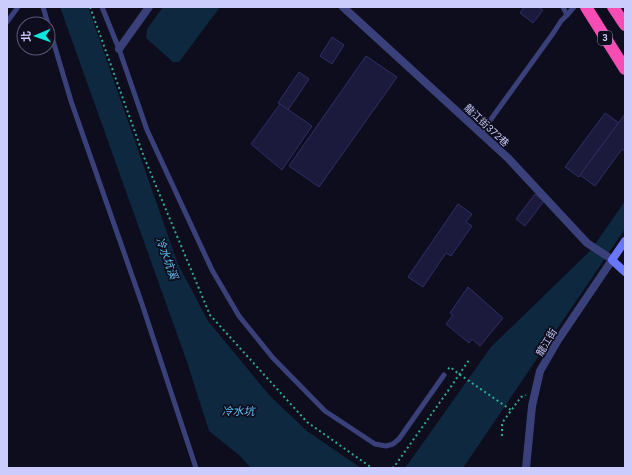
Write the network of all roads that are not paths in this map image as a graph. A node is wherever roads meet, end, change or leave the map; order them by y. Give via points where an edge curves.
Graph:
1 (18, 7) edge
2 (43, 7) edge
3 (102, 7) edge
4 (149, 7) edge
5 (343, 7) edge
6 (563, 7) edge
7 (574, 7) edge
8 (586, 7) edge
9 (613, 7) edge
10 (568, 15) junction
11 (7, 22) edge
12 (625, 25) edge
13 (119, 49) junction
14 (625, 69) edge
15 (481, 133) junction
16 (625, 241) edge
17 (611, 259) junction
18 (625, 272) edge
19 (444, 375) dead end
20 (196, 468) edge
21 (526, 468) edge

1 - 11 lane
2 - 20 lane via 71,101
3 - 13 lane
4 - 13 street
5 - 15 street, 龍江街372巷
6 - 10 lane
7 - 10 lane
8 - 14 highway, 3
9 - 12 highway, 3
10 - 15 lane via 560,21
13 - 19 lane via 148,130 212,270 239,316 273,358 325,411 375,444 393,444
15 - 17 street, 龍江街372巷 via 508,158 587,244
16 - 17 street, 龍江街
17 - 18 street
17 - 21 street, 龍江街 via 540,371 532,406

